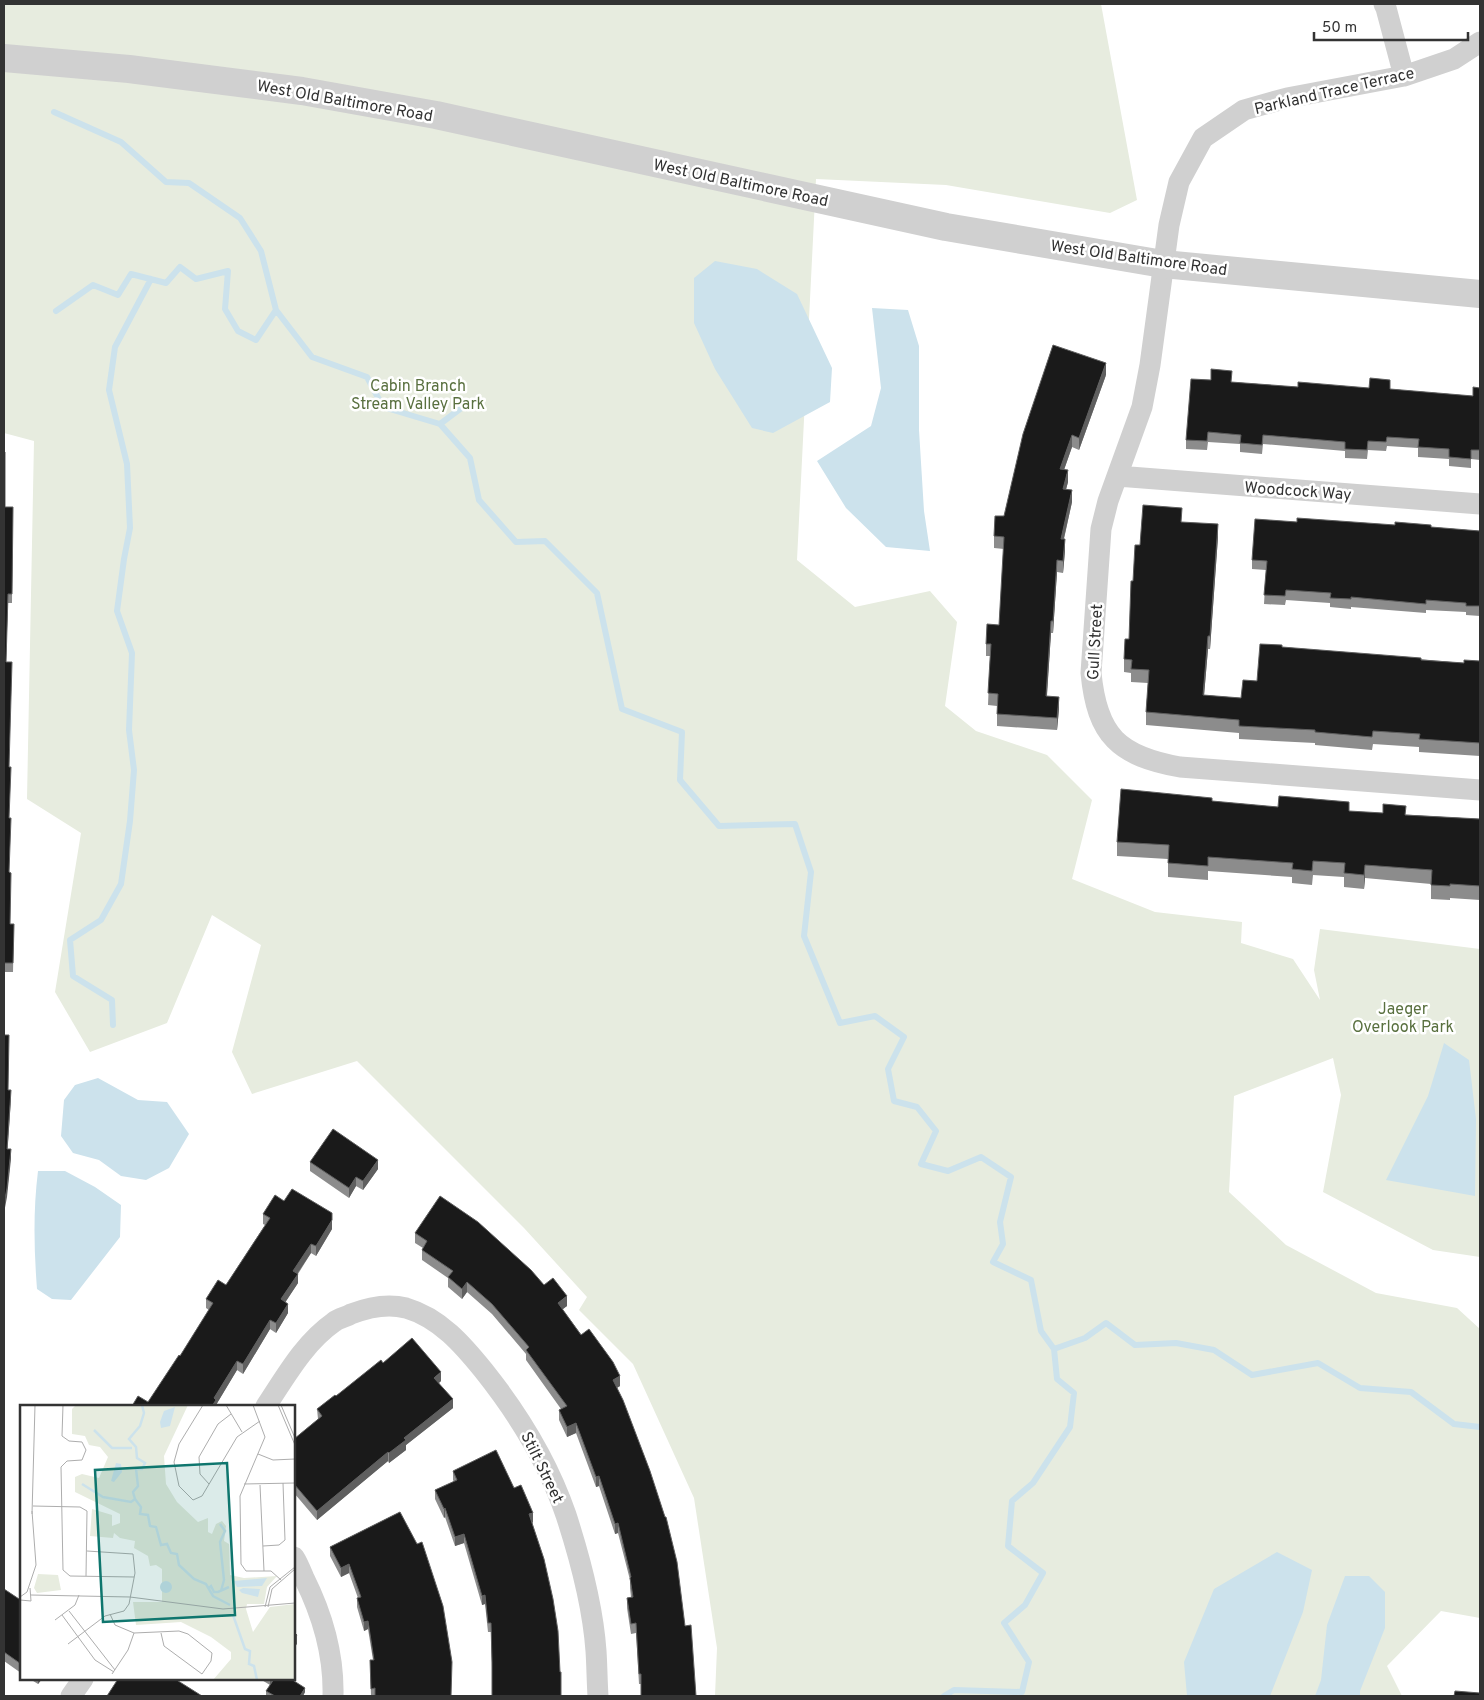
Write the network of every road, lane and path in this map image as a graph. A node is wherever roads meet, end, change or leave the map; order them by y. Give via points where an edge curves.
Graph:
1 (1384, 4) edge
2 (1480, 42) edge
3 (4, 58) edge
4 (1404, 76) junction
5 (1163, 264) junction
6 (1480, 294) edge
7 (1117, 476) junction
8 (1480, 504) edge
9 (1480, 790) edge
10 (267, 1405) edge
11 (295, 1559) edge
12 (82, 1680) edge
13 (71, 1696) edge
14 (333, 1696) edge
15 (598, 1696) edge

1 - 4 street
2 - 4 street, Parkland Trace Terrace via 1454,59
3 - 5 street, West Old Baltimore Road via 129,69 302,91 436,115 946,227
4 - 5 street, Parkland Trace Terrace via 1288,98 1244,110 1203,138 1179,182
5 - 6 street, West Old Baltimore Road
5 - 7 street, Gull Street via 1142,407
7 - 8 street, Woodcock Way
7 - 9 street, Gull Street via 1101,529 1090,673 1100,717 1125,750 1160,764 1180,767
10 - 15 street, Stilt Street via 303,1349 335,1321 367,1308 405,1308 422,1314 459,1340 528,1432 550,1475 566,1516 588,1598 596,1650
11 - 14 street via 314,1598 327,1639
12 - 13 street

